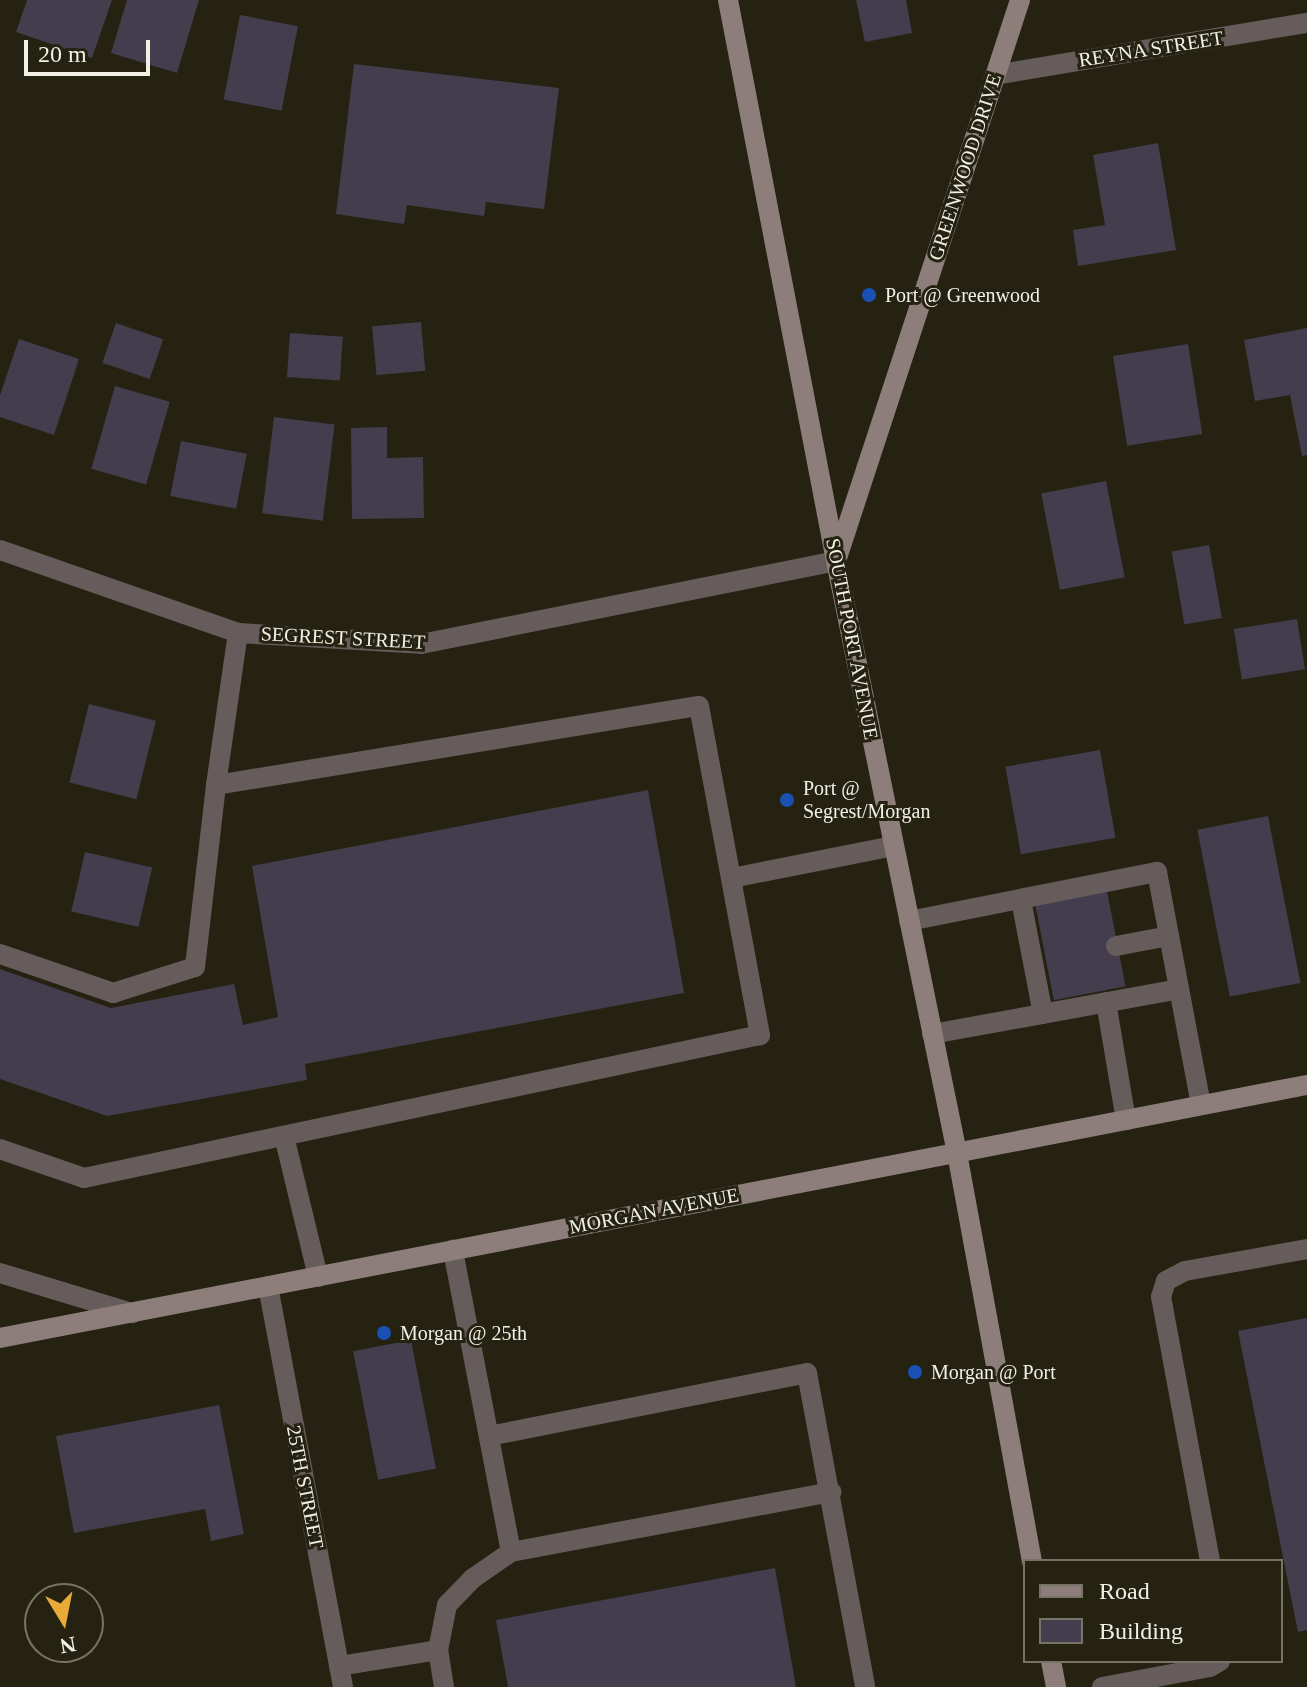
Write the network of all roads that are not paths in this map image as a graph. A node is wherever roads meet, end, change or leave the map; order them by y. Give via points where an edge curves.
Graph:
1 (728, 0) edge
2 (1020, 0) edge
3 (1307, 23) edge
4 (995, 75) junction
5 (0, 550) edge
6 (836, 561) junction
7 (238, 633) junction
8 (216, 785) junction
9 (893, 846) junction
10 (732, 878) junction
11 (1021, 900) junction
12 (909, 921) junction
13 (1169, 936) junction
14 (1116, 946) dead end
15 (0, 954) edge
16 (1179, 989) junction
17 (1106, 1002) junction
18 (1043, 1014) junction
19 (932, 1034) junction
20 (1307, 1085) edge
21 (1201, 1105) junction
22 (1126, 1120) junction
23 (284, 1136) junction
24 (0, 1149) edge
25 (957, 1153) junction
26 (1307, 1249) edge
27 (453, 1250) junction
28 (0, 1273) edge
29 (318, 1277) junction
30 (268, 1286) junction
31 (132, 1313) junction
32 (0, 1338) edge
33 (489, 1436) junction
34 (831, 1492) junction
35 (511, 1552) junction
36 (1032, 1559) edge
37 (1210, 1559) edge
38 (438, 1650) junction
39 (1051, 1663) edge
40 (1217, 1663) edge
41 (339, 1666) junction
42 (343, 1687) edge
43 (444, 1687) edge
44 (865, 1687) edge
45 (1056, 1687) edge
46 (1102, 1687) edge

1 - 6 main road, SOUTH PORT AVENUE
2 - 4 main road, GREENWOOD DRIVE
3 - 4 street, REYNA STREET
4 - 6 main road, GREENWOOD DRIVE
5 - 7 street, SEGREST STREET
6 - 7 street, SEGREST STREET via 421,644
6 - 9 main road, SOUTH PORT AVENUE
7 - 8 street
8 - 10 street via 699,706
8 - 15 street via 195,967 113,993
9 - 10 street
9 - 12 main road, SOUTH PORT AVENUE
10 - 23 street via 760,1035
11 - 12 street
11 - 13 street via 1157,872
11 - 18 street via 1040,960
12 - 19 main road, SOUTH PORT AVENUE
13 - 14 street
13 - 16 street
16 - 17 street
16 - 21 street
17 - 18 street
17 - 22 street
18 - 19 street
19 - 25 main road, SOUTH PORT AVENUE
20 - 21 main road, MORGAN AVENUE
21 - 22 main road, MORGAN AVENUE
22 - 25 main road, MORGAN AVENUE
23 - 24 street via 84,1178
23 - 29 street
25 - 27 main road, MORGAN AVENUE
25 - 36 main road, SOUTH PORT AVENUE
26 - 37 street via 1185,1271 1166,1281 1161,1297
27 - 29 main road, MORGAN AVENUE
27 - 33 street
28 - 31 street
29 - 30 main road, MORGAN AVENUE
30 - 31 main road, MORGAN AVENUE
30 - 41 street, 25TH STREET
31 - 32 main road, MORGAN AVENUE
33 - 34 street via 807,1373
33 - 35 street
34 - 35 street
34 - 44 street
35 - 38 street via 472,1579 447,1605
38 - 41 street
38 - 43 street
39 - 45 main road
40 - 46 street
41 - 42 street, 25TH STREET

